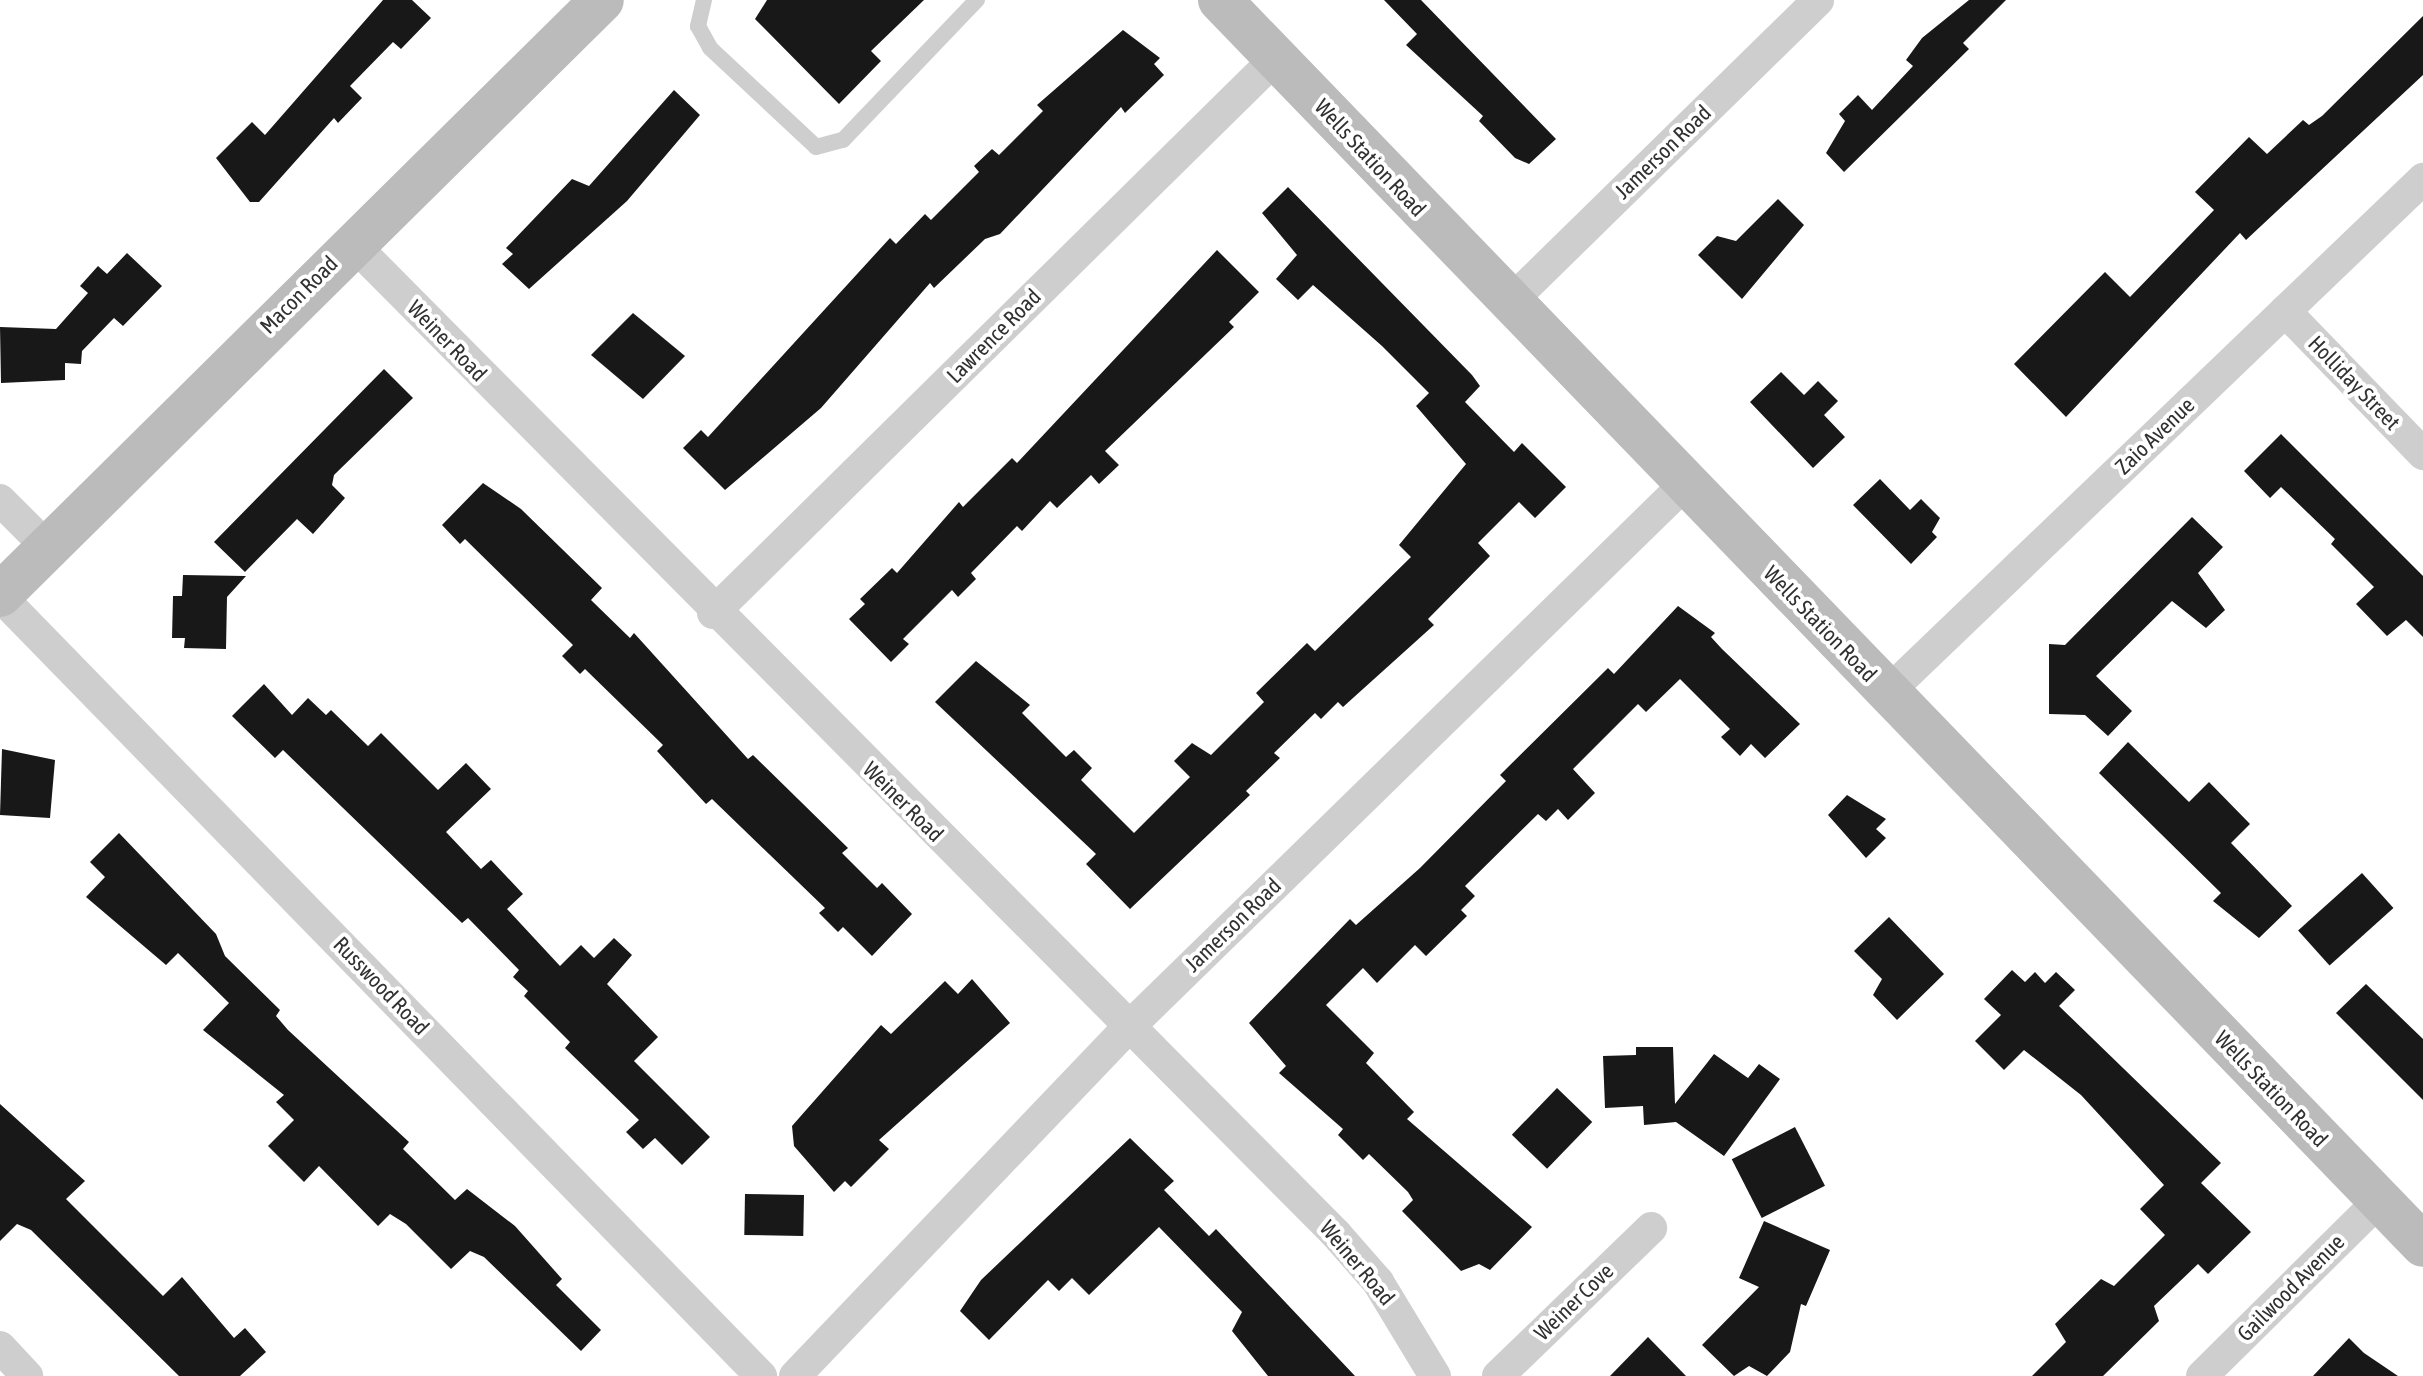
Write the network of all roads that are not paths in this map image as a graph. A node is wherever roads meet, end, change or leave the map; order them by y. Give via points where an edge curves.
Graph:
1 (602, 0) edge
2 (704, 0) edge
3 (977, 0) edge
4 (1220, 0) edge
5 (1818, 0) edge
6 (1276, 58) junction
7 (2423, 179) edge
8 (351, 242) junction
9 (1508, 304) junction
10 (2285, 311) junction
11 (2423, 454) edge
12 (1684, 485) junction
13 (0, 500) edge
14 (48, 548) junction
15 (0, 595) edge
16 (713, 613) junction
17 (1887, 693) junction
18 (1130, 1026) junction
19 (2380, 1200) junction
20 (1651, 1228) dead end
21 (2423, 1245) edge
22 (0, 1347) edge
23 (27, 1376) edge
24 (761, 1376) edge
25 (795, 1376) edge
26 (1435, 1376) edge
27 (1498, 1376) edge
28 (2202, 1376) edge

1 - 8 street, Macon Road
2 - 3 lane via 698,26 710,48 816,147 843,140
4 - 6 street, Wells Station Road
5 - 9 street, Jamerson Road
6 - 9 street, Wells Station Road
6 - 16 street, Lawrence Road
7 - 10 street, Zaio Avenue
8 - 14 street, Macon Road
8 - 16 street, Weiner Road
9 - 12 street, Wells Station Road
10 - 11 street, Holliday Street
10 - 17 street, Zaio Avenue
12 - 17 street, Wells Station Road
12 - 18 street, Jamerson Road
13 - 14 street
14 - 15 street, Macon Road
15 - 24 street, Russwood Road
16 - 18 street, Weiner Road
17 - 19 street, Wells Station Road
18 - 25 street, Jamerson Road
18 - 26 street, Weiner Road via 1358,1257
19 - 21 street, Wells Station Road
19 - 28 street, Gailwood Avenue
20 - 27 street, Weiner Cove
22 - 23 street

